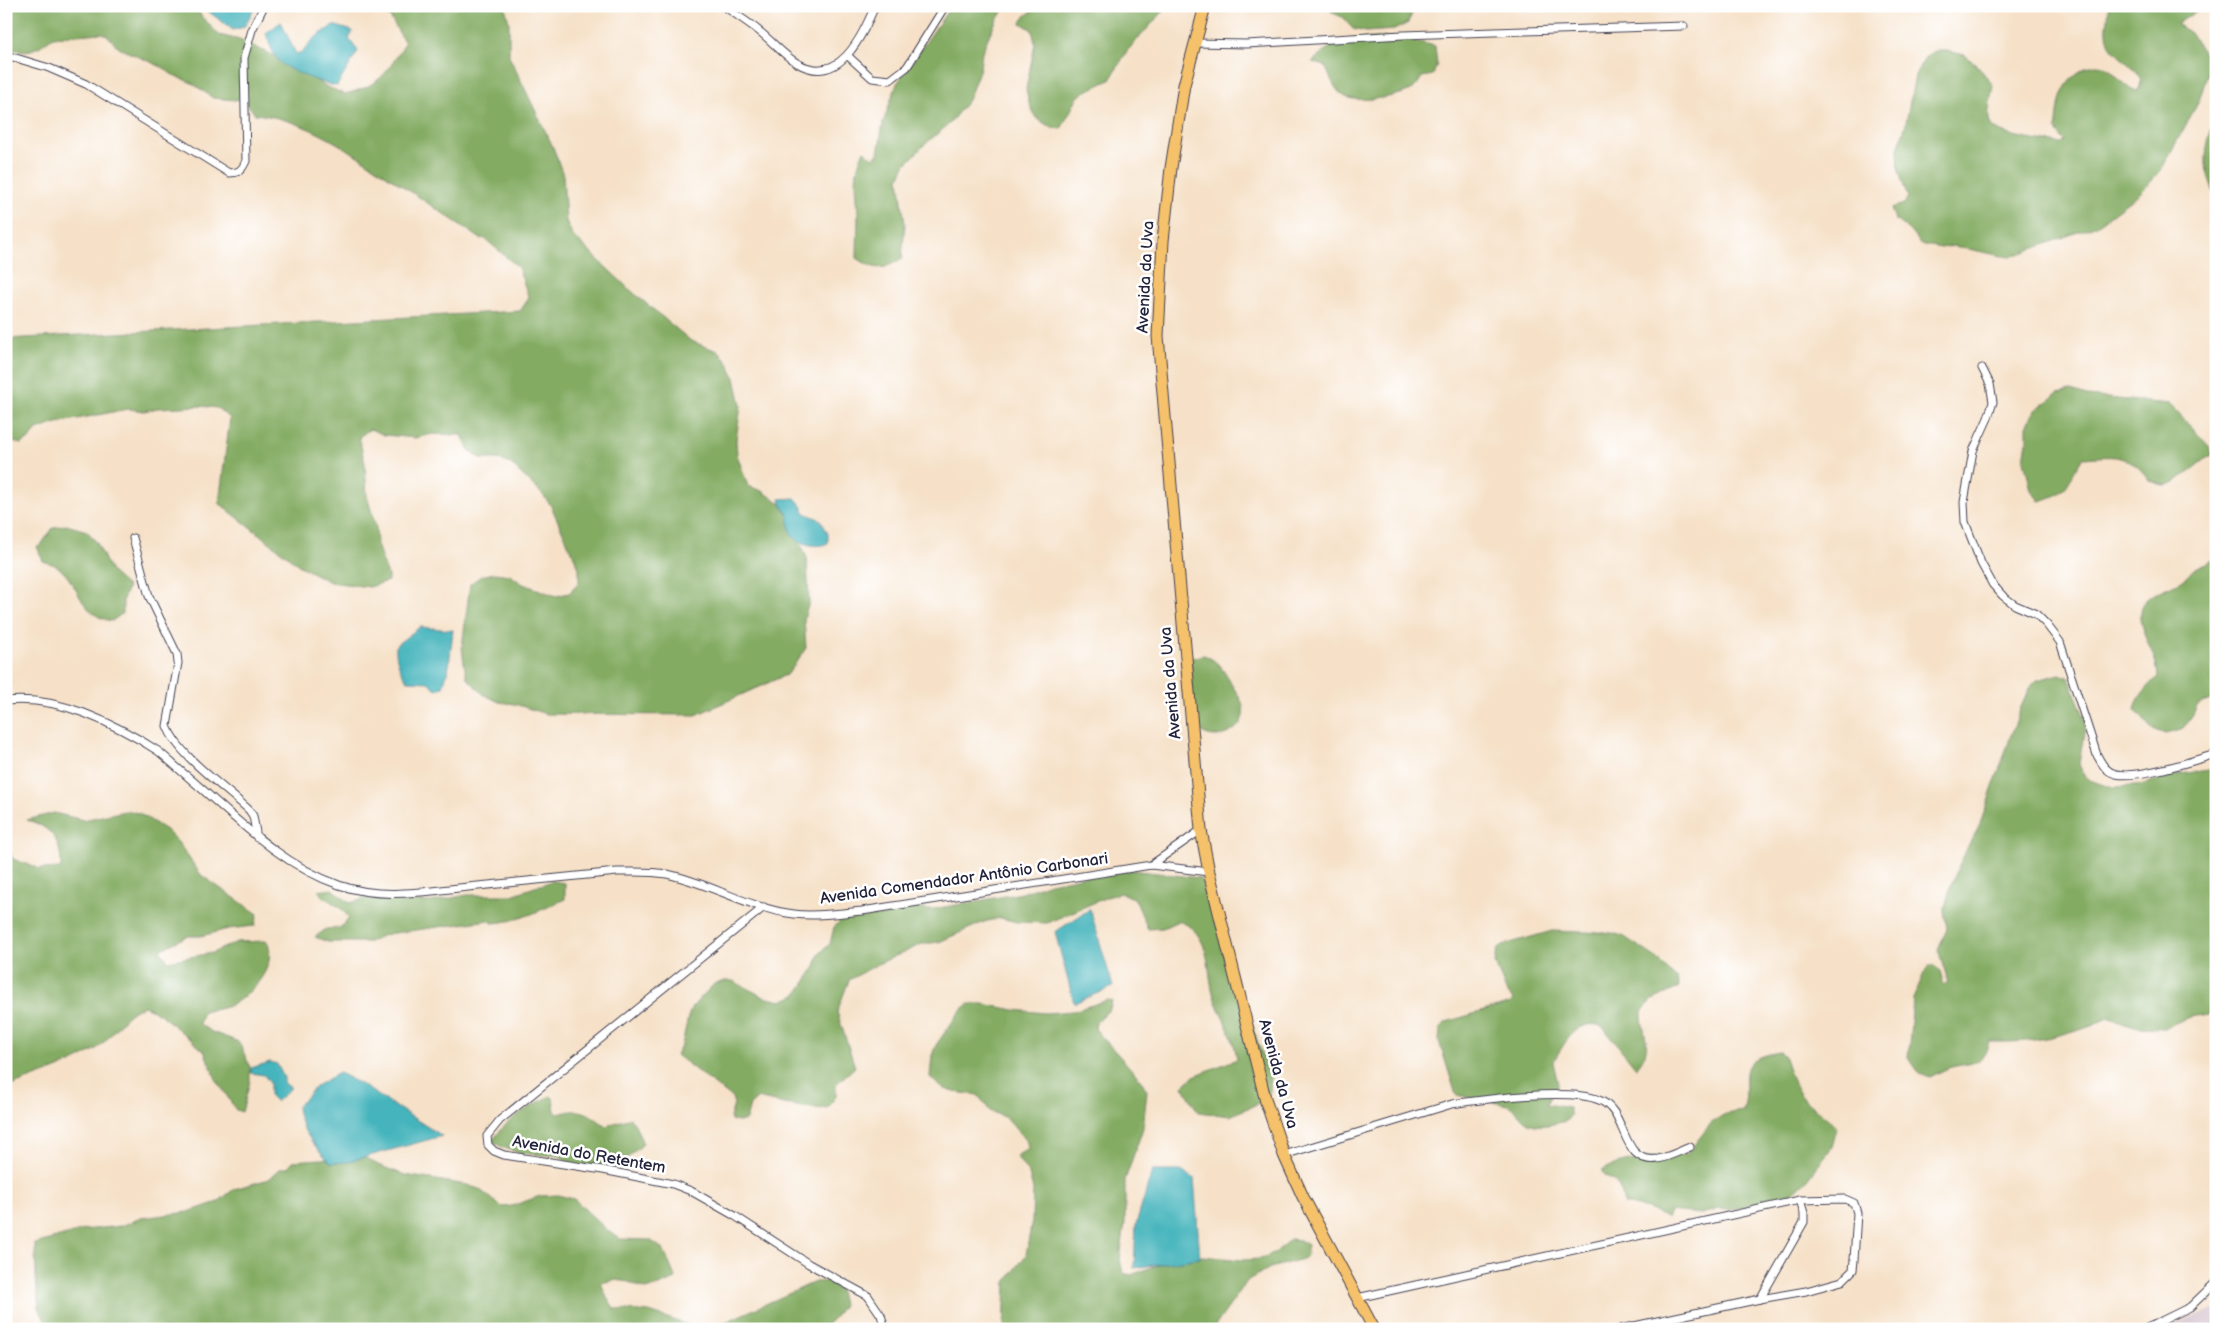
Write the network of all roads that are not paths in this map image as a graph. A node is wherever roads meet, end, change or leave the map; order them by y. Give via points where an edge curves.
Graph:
1 (264, 6) edge
2 (724, 6) edge
3 (875, 6) edge
4 (944, 6) edge
5 (1204, 6) edge
6 (1684, 26) dead end
7 (1194, 43) junction
8 (6, 55) edge
9 (848, 56) junction
10 (1982, 368) dead end
11 (133, 538) dead end
12 (6, 701) edge
13 (2216, 754) edge
14 (1201, 830) junction
15 (257, 838) junction
16 (1151, 864) junction
17 (1209, 872) junction
18 (764, 907) junction
19 (1690, 1147) dead end
20 (1284, 1155) junction
21 (1800, 1200) junction
22 (2216, 1282) edge
23 (1357, 1298) junction
24 (1760, 1299) junction
25 (885, 1329) edge
26 (1374, 1329) edge
27 (1620, 1329) edge
28 (2145, 1329) edge

1 - 8 street via 246,48 246,161 243,168 235,173 229,173 86,84
2 - 9 street via 810,70 834,66
3 - 9 street
4 - 9 street via 907,67 890,80 872,78
5 - 7 main road, Avenida da Uva
6 - 7 street via 1403,35 1246,44
7 - 14 main road, Avenida da Uva via 1171,168 1158,336
10 - 13 street via 1990,384 1993,402 1973,451 1964,502 1965,522 1993,585 2015,605 2036,614 2060,642 2104,768 2124,775
11 - 15 street via 149,596 178,654 167,726 170,734 186,754 250,810
12 - 15 street, Avenida Comendador Antônio Carbonari via 42,702 73,709 132,736 159,752
14 - 16 street, Avenida Comendador Antônio Carbonari
14 - 17 main road, Avenida da Uva
15 - 18 street, Avenida Comendador Antônio Carbonari via 314,875 340,886 367,892 422,892 649,871
16 - 17 street, Avenida Comendador Antônio Carbonari
16 - 18 street, Avenida Comendador Antônio Carbonari via 862,911 793,914
17 - 20 main road, Avenida da Uva via 1266,1102
18 - 25 street, Avenida do Retentem via 500,1120 488,1136 488,1145 494,1151 513,1157 603,1170 673,1184 691,1191 809,1264 868,1296 881,1315
19 - 20 street via 1659,1159 1637,1156 1608,1104 1589,1096 1566,1094 1452,1104
20 - 23 main road, Avenida da Uva
21 - 23 street
21 - 24 street via 1804,1222
21 - 24 street via 1832,1198 1854,1203 1857,1213 1853,1270 1842,1281
22 - 28 street via 2190,1307
23 - 26 main road, Avenida da Uva
24 - 27 street

